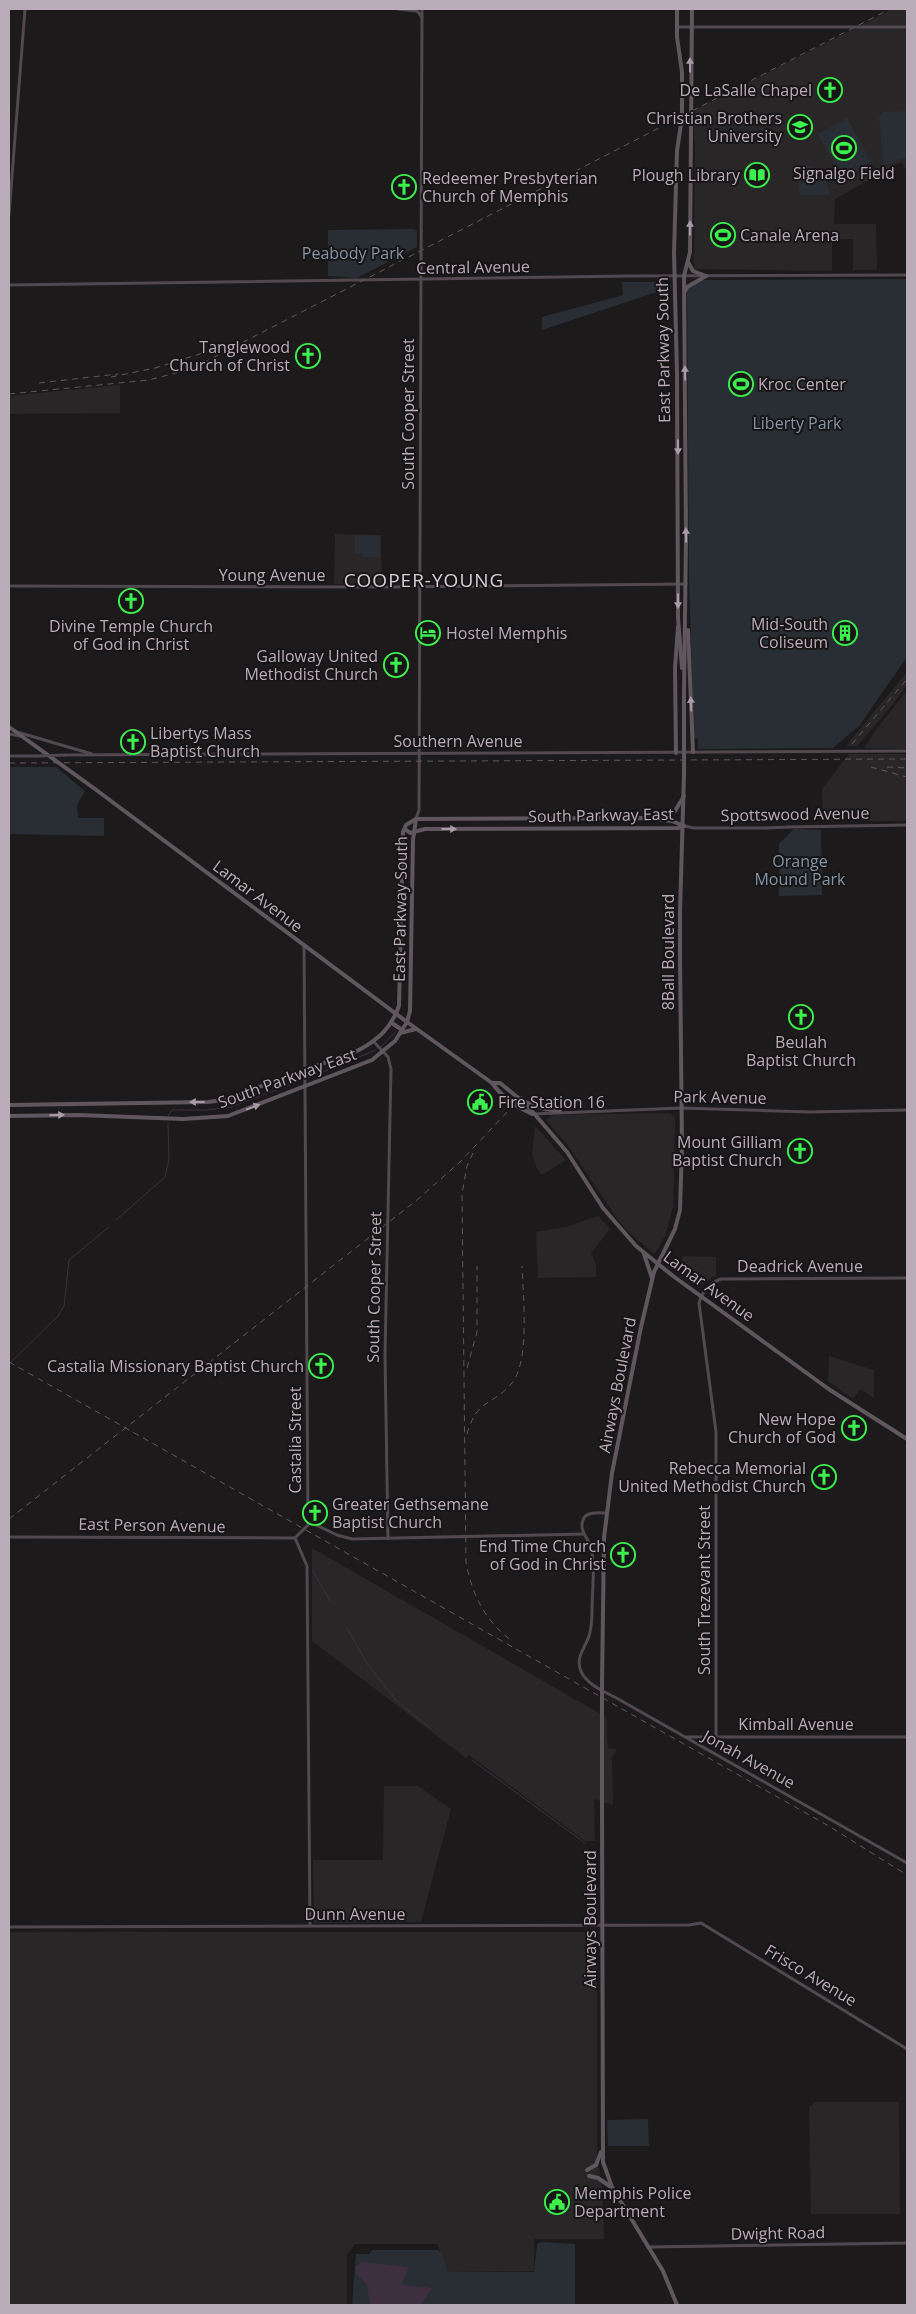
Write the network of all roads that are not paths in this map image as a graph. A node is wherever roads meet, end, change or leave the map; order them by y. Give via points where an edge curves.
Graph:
1 (26, 9) edge
2 (398, 9) edge
3 (422, 9) edge
4 (677, 9) edge
5 (692, 9) edge
6 (423, 17) junction
7 (677, 27) junction
8 (692, 27) junction
9 (907, 27) edge
10 (9, 215) edge
11 (688, 261) junction
12 (907, 275) edge
13 (674, 276) junction
14 (684, 276) junction
15 (706, 276) junction
16 (421, 280) junction
17 (9, 285) edge
18 (684, 296) junction
19 (678, 584) junction
20 (686, 584) junction
21 (9, 586) edge
22 (419, 586) junction
23 (686, 612) junction
24 (678, 618) junction
25 (684, 692) junction
26 (9, 727) edge
27 (14, 730) junction
28 (9, 734) edge
29 (22, 736) junction
30 (907, 751) edge
31 (693, 752) junction
32 (676, 753) junction
33 (418, 754) junction
34 (96, 755) junction
35 (9, 756) edge
36 (685, 794) junction
37 (416, 819) junction
38 (576, 819) junction
39 (656, 819) junction
40 (907, 825) edge
41 (684, 826) junction
42 (404, 827) junction
43 (576, 828) junction
44 (414, 832) junction
45 (304, 946) junction
46 (396, 1014) junction
47 (407, 1022) junction
48 (392, 1023) junction
49 (416, 1029) junction
50 (401, 1032) junction
51 (374, 1042) junction
52 (384, 1053) junction
53 (304, 1070) junction
54 (492, 1083) junction
55 (305, 1087) junction
56 (521, 1099) junction
57 (9, 1105) edge
58 (681, 1108) junction
59 (907, 1110) edge
60 (560, 1112) junction
61 (532, 1114) junction
62 (9, 1116) edge
63 (644, 1254) junction
64 (657, 1264) junction
65 (664, 1270) junction
66 (653, 1278) junction
67 (907, 1278) edge
68 (701, 1296) junction
69 (907, 1439) edge
70 (606, 1513) junction
71 (308, 1521) junction
72 (584, 1534) junction
73 (9, 1537) edge
74 (295, 1538) junction
75 (388, 1539) junction
76 (716, 1736) junction
77 (685, 1737) junction
78 (907, 1737) edge
79 (907, 1863) edge
80 (701, 1923) joint
81 (603, 1925) junction
82 (310, 1926) junction
83 (9, 1927) edge
84 (907, 2049) edge
85 (602, 2145) junction
86 (587, 2170) dead end
87 (589, 2176) dead end
88 (612, 2187) junction
89 (907, 2243) edge
90 (650, 2248) junction
91 (677, 2305) edge

1 - 10 street
2 - 6 street via 418,11
3 - 6 street, South Cooper Street
4 - 7 main road, East Parkway South
5 - 8 main road, East Parkway South
6 - 16 street, South Cooper Street
7 - 8 street
7 - 13 main road, East Parkway South via 682,108 677,151
8 - 9 street
11 -> 8 main road, East Parkway South
11 - 14 main road, East Parkway South
11 - 15 main road via 691,269
12 - 15 street, Central Avenue
13 - 14 street, Central Avenue
13 - 16 street, Central Avenue
13 -> 19 main road, East Parkway South
14 - 15 street, Central Avenue
14 - 18 main road, East Parkway South
15 - 18 main road via 687,287
16 - 17 street, Central Avenue
16 - 22 street, South Cooper Street
20 -> 18 main road, East Parkway South
19 - 20 street, Young Avenue
19 - 22 street, Young Avenue
19 -> 24 main road, East Parkway South
20 - 23 main road, East Parkway South
21 - 22 street, Young Avenue
22 - 33 street, South Cooper Street
23 - 25 main road, East Parkway South
31 -> 23 main road
24 - 25 main road, East Parkway South
24 - 32 main road
25 - 36 main road, East Parkway South, bridge
26 - 27 main road, Lamar Avenue
27 - 29 main road, Lamar Avenue
27 - 34 street
28 - 29 street
29 - 45 main road, Lamar Avenue
30 - 31 street, Southern Avenue
31 - 32 street, Southern Avenue
32 - 33 street, Southern Avenue
33 - 34 street, Southern Avenue
33 - 37 street, South Cooper Street via 419,810
34 - 35 street, Southern Avenue, bridge
36 - 39 main road via 675,810
36 - 41 main road, East Parkway South
37 - 38 main road, South Parkway East
37 - 42 main road, East Parkway South
37 - 44 main road, East Parkway South
38 - 39 main road, South Parkway East
38 - 43 main road
39 - 41 main road, South Parkway East
40 - 41 street, Spottswood Avenue, bridge
41 - 43 main road, South Parkway East
41 - 58 main road, 8Ball Boulevard, bridge via 680,912
42 - 44 main road via 407,833
42 - 46 main road, East Parkway South via 400,985
44 -> 43 main road, South Parkway East via 425,829
44 - 47 main road, East Parkway South via 410,1011
45 - 46 main road, Lamar Avenue
45 - 53 street, Castalia Street
46 - 47 main road, Lamar Avenue
46 - 48 main road, South Parkway East
47 - 49 main road, Lamar Avenue
47 - 50 main road, South Parkway East
48 - 50 main road
48 - 51 main road, South Parkway East
49 - 50 main road
49 - 54 main road, Lamar Avenue
50 - 52 main road, South Parkway East
51 - 52 street, South Cooper Street
51 - 53 main road, South Parkway East
52 - 55 main road, South Parkway East
52 - 75 street, South Cooper Street via 388,1056 390,1069 385,1354
53 - 55 street, Castalia Street
53 -> 57 main road, South Parkway East via 224,1100 208,1102
54 - 56 main road, Lamar Avenue via 500,1083
54 - 61 main road, Lamar Avenue
62 -> 55 main road, South Parkway East via 218,1118
55 - 71 street, Castalia Street
56 - 60 main road via 544,1110
56 - 61 main road, Lamar Avenue
58 - 59 street, Park Avenue via 809,1112
58 - 60 street, Park Avenue
58 - 64 main road via 680,1210 675,1229
60 - 61 street, Park Avenue
61 - 63 main road, Lamar Avenue via 567,1152 604,1211
63 - 64 main road, Lamar Avenue
63 - 66 main road
64 - 65 main road, Lamar Avenue
64 - 66 main road, Airways Boulevard
65 - 66 main road
65 - 68 main road, Lamar Avenue
66 - 70 main road, Airways Boulevard
67 - 68 street, Deadrick Avenue via 721,1279 712,1283
68 - 69 main road, Lamar Avenue via 852,1405
68 - 76 street, South Trezevant Street via 716,1432
70 - 72 street via 586,1516 582,1522
70 - 81 main road, Airways Boulevard, bridge via 602,1598
71 - 74 street
71 - 75 street via 352,1539
72 - 75 street
72 - 77 street, Jonah Avenue via 592,1551 592,1624 578,1665 581,1674
73 - 74 street, East Person Avenue
74 - 82 street via 307,1566
76 - 77 street, Kimball Avenue
76 - 78 street, Kimball Avenue
77 - 79 street, Jonah Avenue
80 - 81 street, Dunn Avenue
80 - 84 street, Frisco Avenue
81 - 82 street, Dunn Avenue
81 - 85 main road, Airways Boulevard
82 - 83 street, Dunn Avenue
85 - 86 main road via 599,2160
85 - 88 main road, Airways Boulevard via 603,2162
87 - 88 main road
88 - 90 main road, Airways Boulevard
89 - 90 street, Dwight Road
90 - 91 main road, Airways Boulevard

